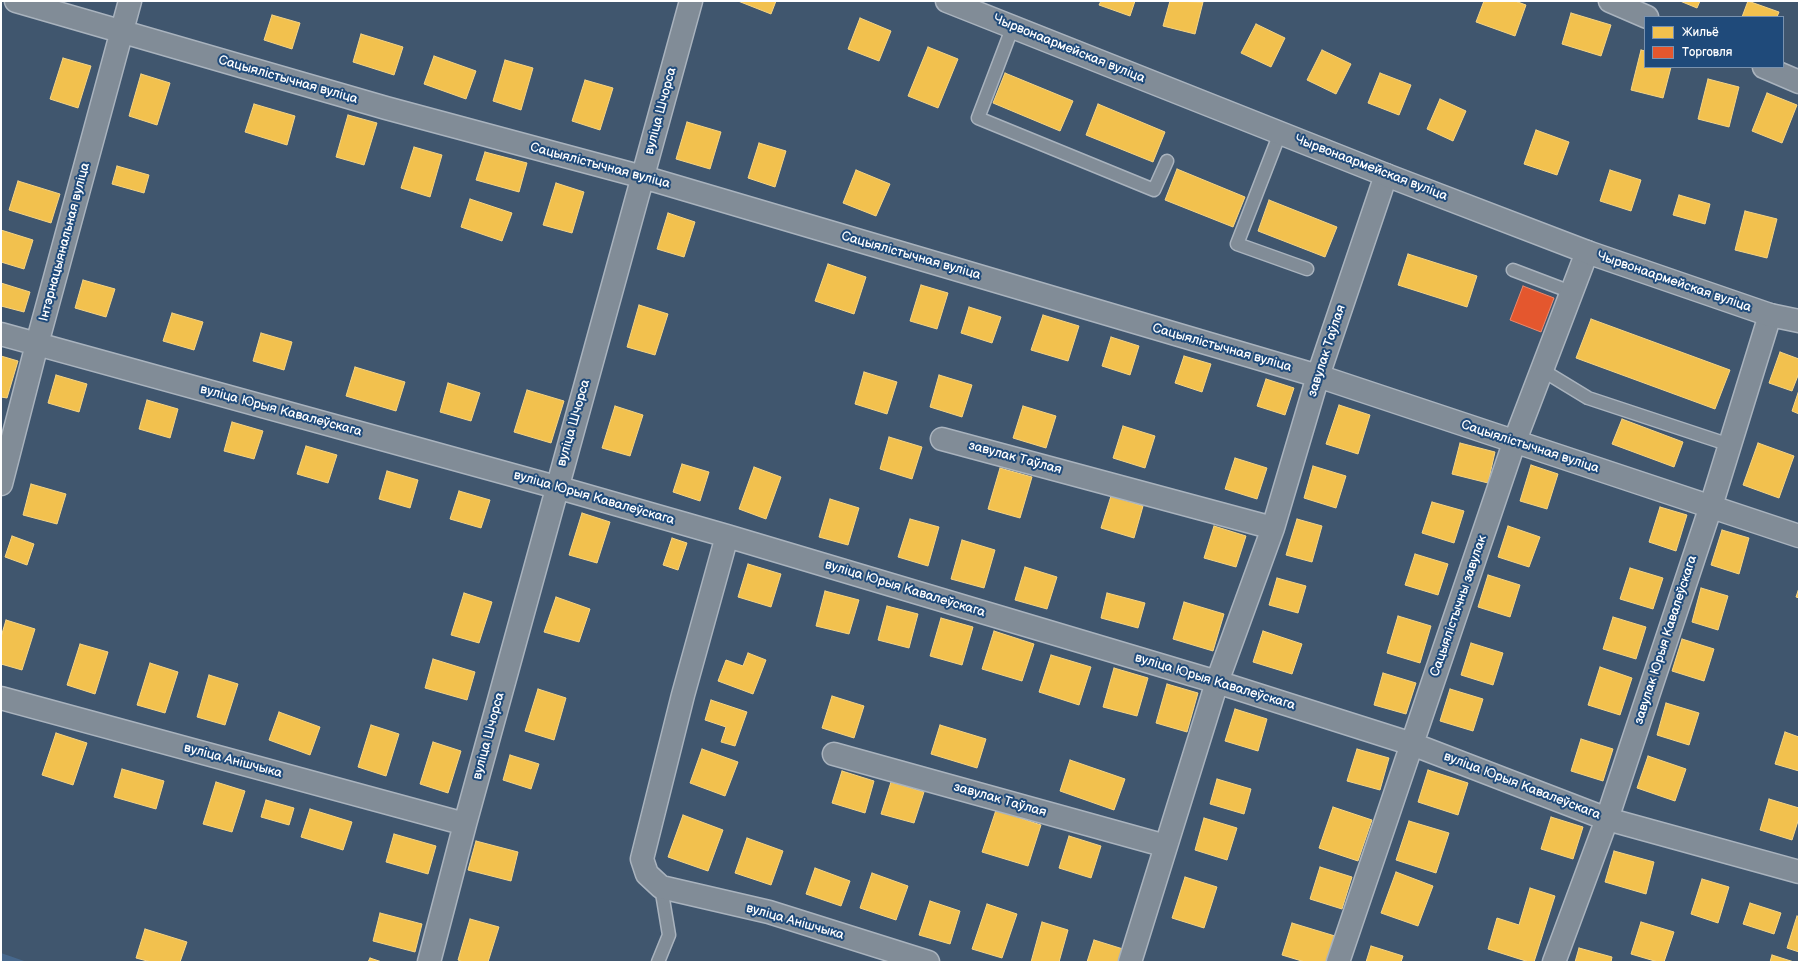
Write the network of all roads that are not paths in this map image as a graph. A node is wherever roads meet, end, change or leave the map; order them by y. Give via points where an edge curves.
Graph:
1 (16, 1) edge
2 (130, 1) edge
3 (690, 1) edge
4 (947, 1) edge
5 (1610, 1) edge
6 (1645, 16) edge
7 (1013, 26) junction
8 (122, 32) junction
9 (1766, 68) edge
10 (1799, 82) edge
11 (1280, 133) junction
12 (1166, 161) dead end
13 (1386, 175) junction
14 (643, 177) junction
15 (1587, 252) junction
16 (1307, 269) dead end
17 (1513, 270) dead end
18 (1571, 292) junction
19 (1770, 315) junction
20 (1799, 321) edge
21 (1, 334) edge
22 (37, 344) junction
23 (1542, 370) junction
24 (1318, 376) junction
25 (942, 439) dead end
26 (1514, 443) junction
27 (1730, 445) junction
28 (1, 484) edge
29 (556, 487) junction
30 (1710, 506) junction
31 (1273, 528) junction
32 (727, 536) junction
33 (1799, 536) edge
34 (1217, 682) junction
35 (1, 698) edge
36 (1412, 744) junction
37 (834, 754) dead end
38 (1607, 819) junction
39 (465, 824) junction
40 (1166, 846) junction
41 (1799, 872) edge
42 (661, 887) junction
43 (429, 962) edge
44 (658, 962) edge
45 (928, 962) edge
46 (1130, 962) edge
47 (1338, 962) edge
48 (1554, 962) edge

1 - 8 main road, Сацыялістычная вуліца
2 - 8 main road, Інтэрнацыянальная вуліца
3 - 14 main road, вуліца Шчорса
4 - 7 main road, Чырвонаармейская вуліца
5 - 6 main road
7 - 11 main road, Чырвонаармейская вуліца
7 - 12 lane via 978,118 1154,190
8 - 14 main road, Сацыялістычная вуліца via 386,108
8 - 22 main road, Інтэрнацыянальная вуліца
9 - 10 main road
11 - 13 main road, Чырвонаармейская вуліца
11 - 16 lane via 1237,244
13 - 15 main road, Чырвонаармейская вуліца
13 - 24 main road, завулак Таўлая
14 - 24 main road, Сацыялістычная вуліца
14 - 29 main road, вуліца Шчорса
15 - 18 main road, Сацыялістычны завулак
15 - 19 main road, Чырвонаармейская вуліца
17 - 18 lane
18 - 23 main road, Сацыялістычны завулак
19 - 20 main road, Чырвонаармейская вуліца
19 - 27 main road, завулак Юрыя Кавалеўскага
21 - 22 main road, вуліца Юрыя Кавалеўскага
22 - 28 main road, Інтэрнацыянальная вуліца
22 - 29 main road, вуліца Юрыя Кавалеўскага
23 - 26 main road, Сацыялістычны завулак
23 - 27 lane via 1588,398
24 - 26 main road, Сацыялістычная вуліца
24 - 31 main road, завулак Таўлая
25 - 31 main road, завулак Таўлая
26 - 30 main road, Сацыялістычная вуліца
26 - 36 main road, Сацыялістычны завулак
27 - 30 main road, завулак Юрыя Кавалеўскага
29 - 32 main road, вуліца Юрыя Кавалеўскага
29 - 39 main road, вуліца Шчорса
30 - 33 main road, Сацыялістычная вуліца
30 - 38 main road, завулак Юрыя Кавалеўскага
31 - 34 main road, завулак Таўлая
32 - 34 main road, вуліца Юрыя Кавалеўскага
32 - 42 main road via 683,695 642,860 648,874
34 - 36 main road, вуліца Юрыя Кавалеўскага
34 - 40 main road, завулак Таўлая
35 - 39 main road, вуліца Анішчыка
36 - 38 main road, вуліца Юрыя Кавалеўскага
36 - 47 main road, Сацыялістычны завулак
37 - 40 main road, завулак Таўлая
38 - 41 main road, вуліца Юрыя Кавалеўскага
38 - 48 main road, завулак Юрыя Кавалеўскага
39 - 43 main road, вуліца Шчорса
40 - 46 main road, завулак Таўлая
42 - 44 lane via 669,935
42 - 45 main road, вуліца Анішчыка via 769,912

